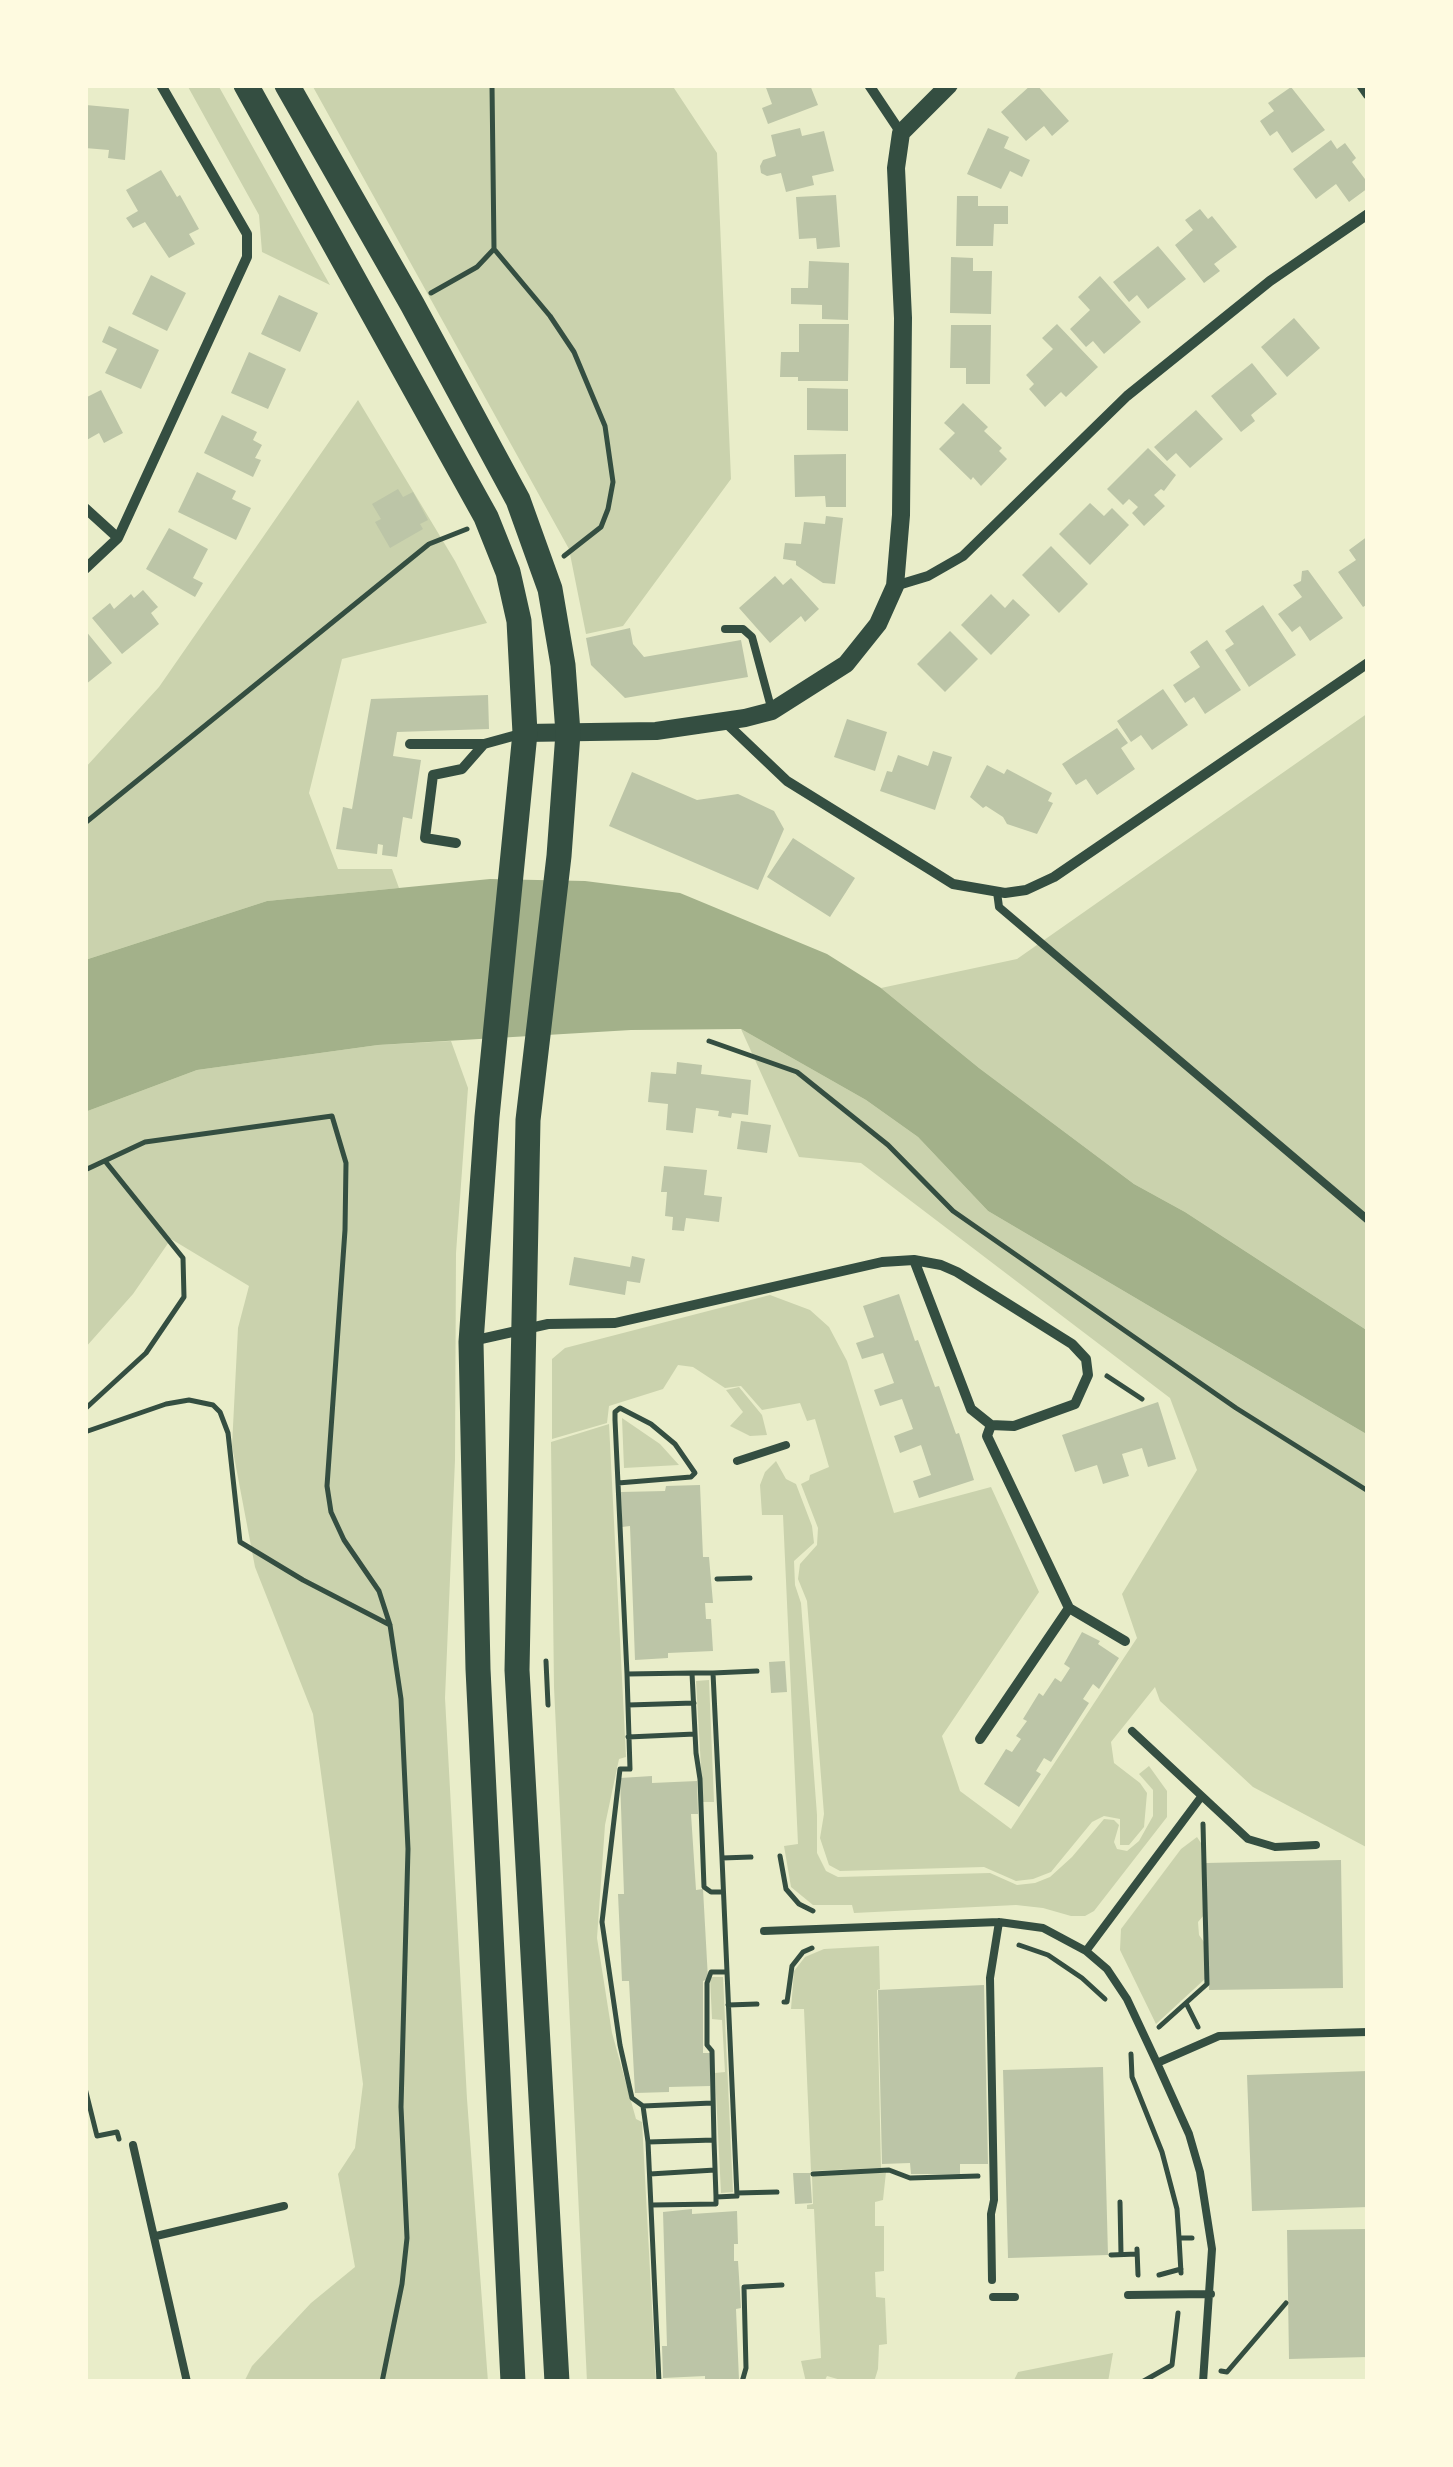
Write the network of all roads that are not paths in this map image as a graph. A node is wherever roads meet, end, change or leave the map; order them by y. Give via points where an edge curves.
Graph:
1 (161, 85) edge
2 (246, 85) edge
3 (287, 85) edge
4 (869, 85) edge
5 (949, 85) edge
6 (1361, 85) edge
7 (1368, 95) edge
8 (901, 133) junction
9 (1368, 214) edge
10 (518, 500) junction
11 (85, 508) edge
12 (486, 516) junction
13 (118, 538) junction
14 (85, 570) edge
15 (895, 586) junction
16 (726, 630) dead end
17 (1368, 663) edge
18 (772, 711) junction
19 (726, 722) junction
20 (525, 733) junction
21 (568, 733) junction
22 (410, 744) dead end
23 (484, 744) junction
24 (456, 843) dead end
25 (997, 892) junction
26 (487, 1117) junction
27 (528, 1120) junction
28 (1368, 1220) edge
29 (914, 1260) junction
30 (526, 1328) junction
31 (471, 1342) junction
32 (991, 1425) junction
33 (786, 1444) dead end
34 (737, 1461) dead end
35 (1069, 1608) junction
36 (1125, 1641) dead end
37 (1132, 1731) dead end
38 (980, 1739) dead end
39 (1202, 1797) junction
40 (1316, 1845) dead end
41 (998, 1922) junction
42 (764, 1931) dead end
43 (1086, 1952) junction
44 (1368, 2032) edge
45 (1157, 2063) junction
46 (133, 2145) road end
47 (284, 2206) dead end
48 (156, 2236) junction
49 (992, 2280) dead end
50 (1211, 2294) junction
51 (1128, 2295) dead end
52 (1015, 2297) dead end
53 (992, 2298) dead end
54 (187, 2382) edge
55 (513, 2382) edge
56 (557, 2382) edge
57 (1203, 2382) edge

1 - 13 street via 246,234 247,257
2 - 12 main road
3 - 10 main road
4 - 8 street
5 - 8 street
6 - 7 street
8 - 15 street via 901,515
9 - 15 street via 1270,281 1127,396 962,556
10 - 12 lane
10 - 21 main road via 543,566 563,665
11 - 13 street
12 - 20 main road via 519,621
13 - 14 street
15 - 18 street via 878,624 846,664
16 - 18 lane via 742,629 752,637
17 - 25 street via 1054,877 1026,890
18 - 19 street
19 - 21 street
19 - 25 street via 787,781 954,884
20 - 21 street
20 - 23 street
20 - 26 main road
21 - 27 main road
22 - 23 street
23 - 24 street via 462,769 432,775 425,838
25 - 28 lane via 1000,906
26 - 27 main road
26 - 31 main road
27 - 30 main road
29 - 30 street via 616,1323
29 - 32 street via 971,1409
29 - 32 street via 957,1272 1072,1344 1086,1360 1085,1388 1075,1404 1014,1426
30 - 31 street
30 - 56 main road via 517,1670
31 - 55 main road via 478,1669
32 - 35 street via 987,1436
33 - 34 lane
35 - 36 street
35 - 38 street
37 - 39 lane
39 - 40 lane via 1248,1839 1275,1848
39 - 43 lane
41 - 42 lane
41 - 43 lane via 1043,1928
41 - 49 lane via 990,1978
43 - 45 lane via 1127,1998
44 - 45 lane via 1233,2034
45 - 50 lane via 1200,2172
46 - 48 lane
47 - 48 lane
48 - 54 lane
50 - 51 lane
50 - 57 lane
52 - 53 lane

